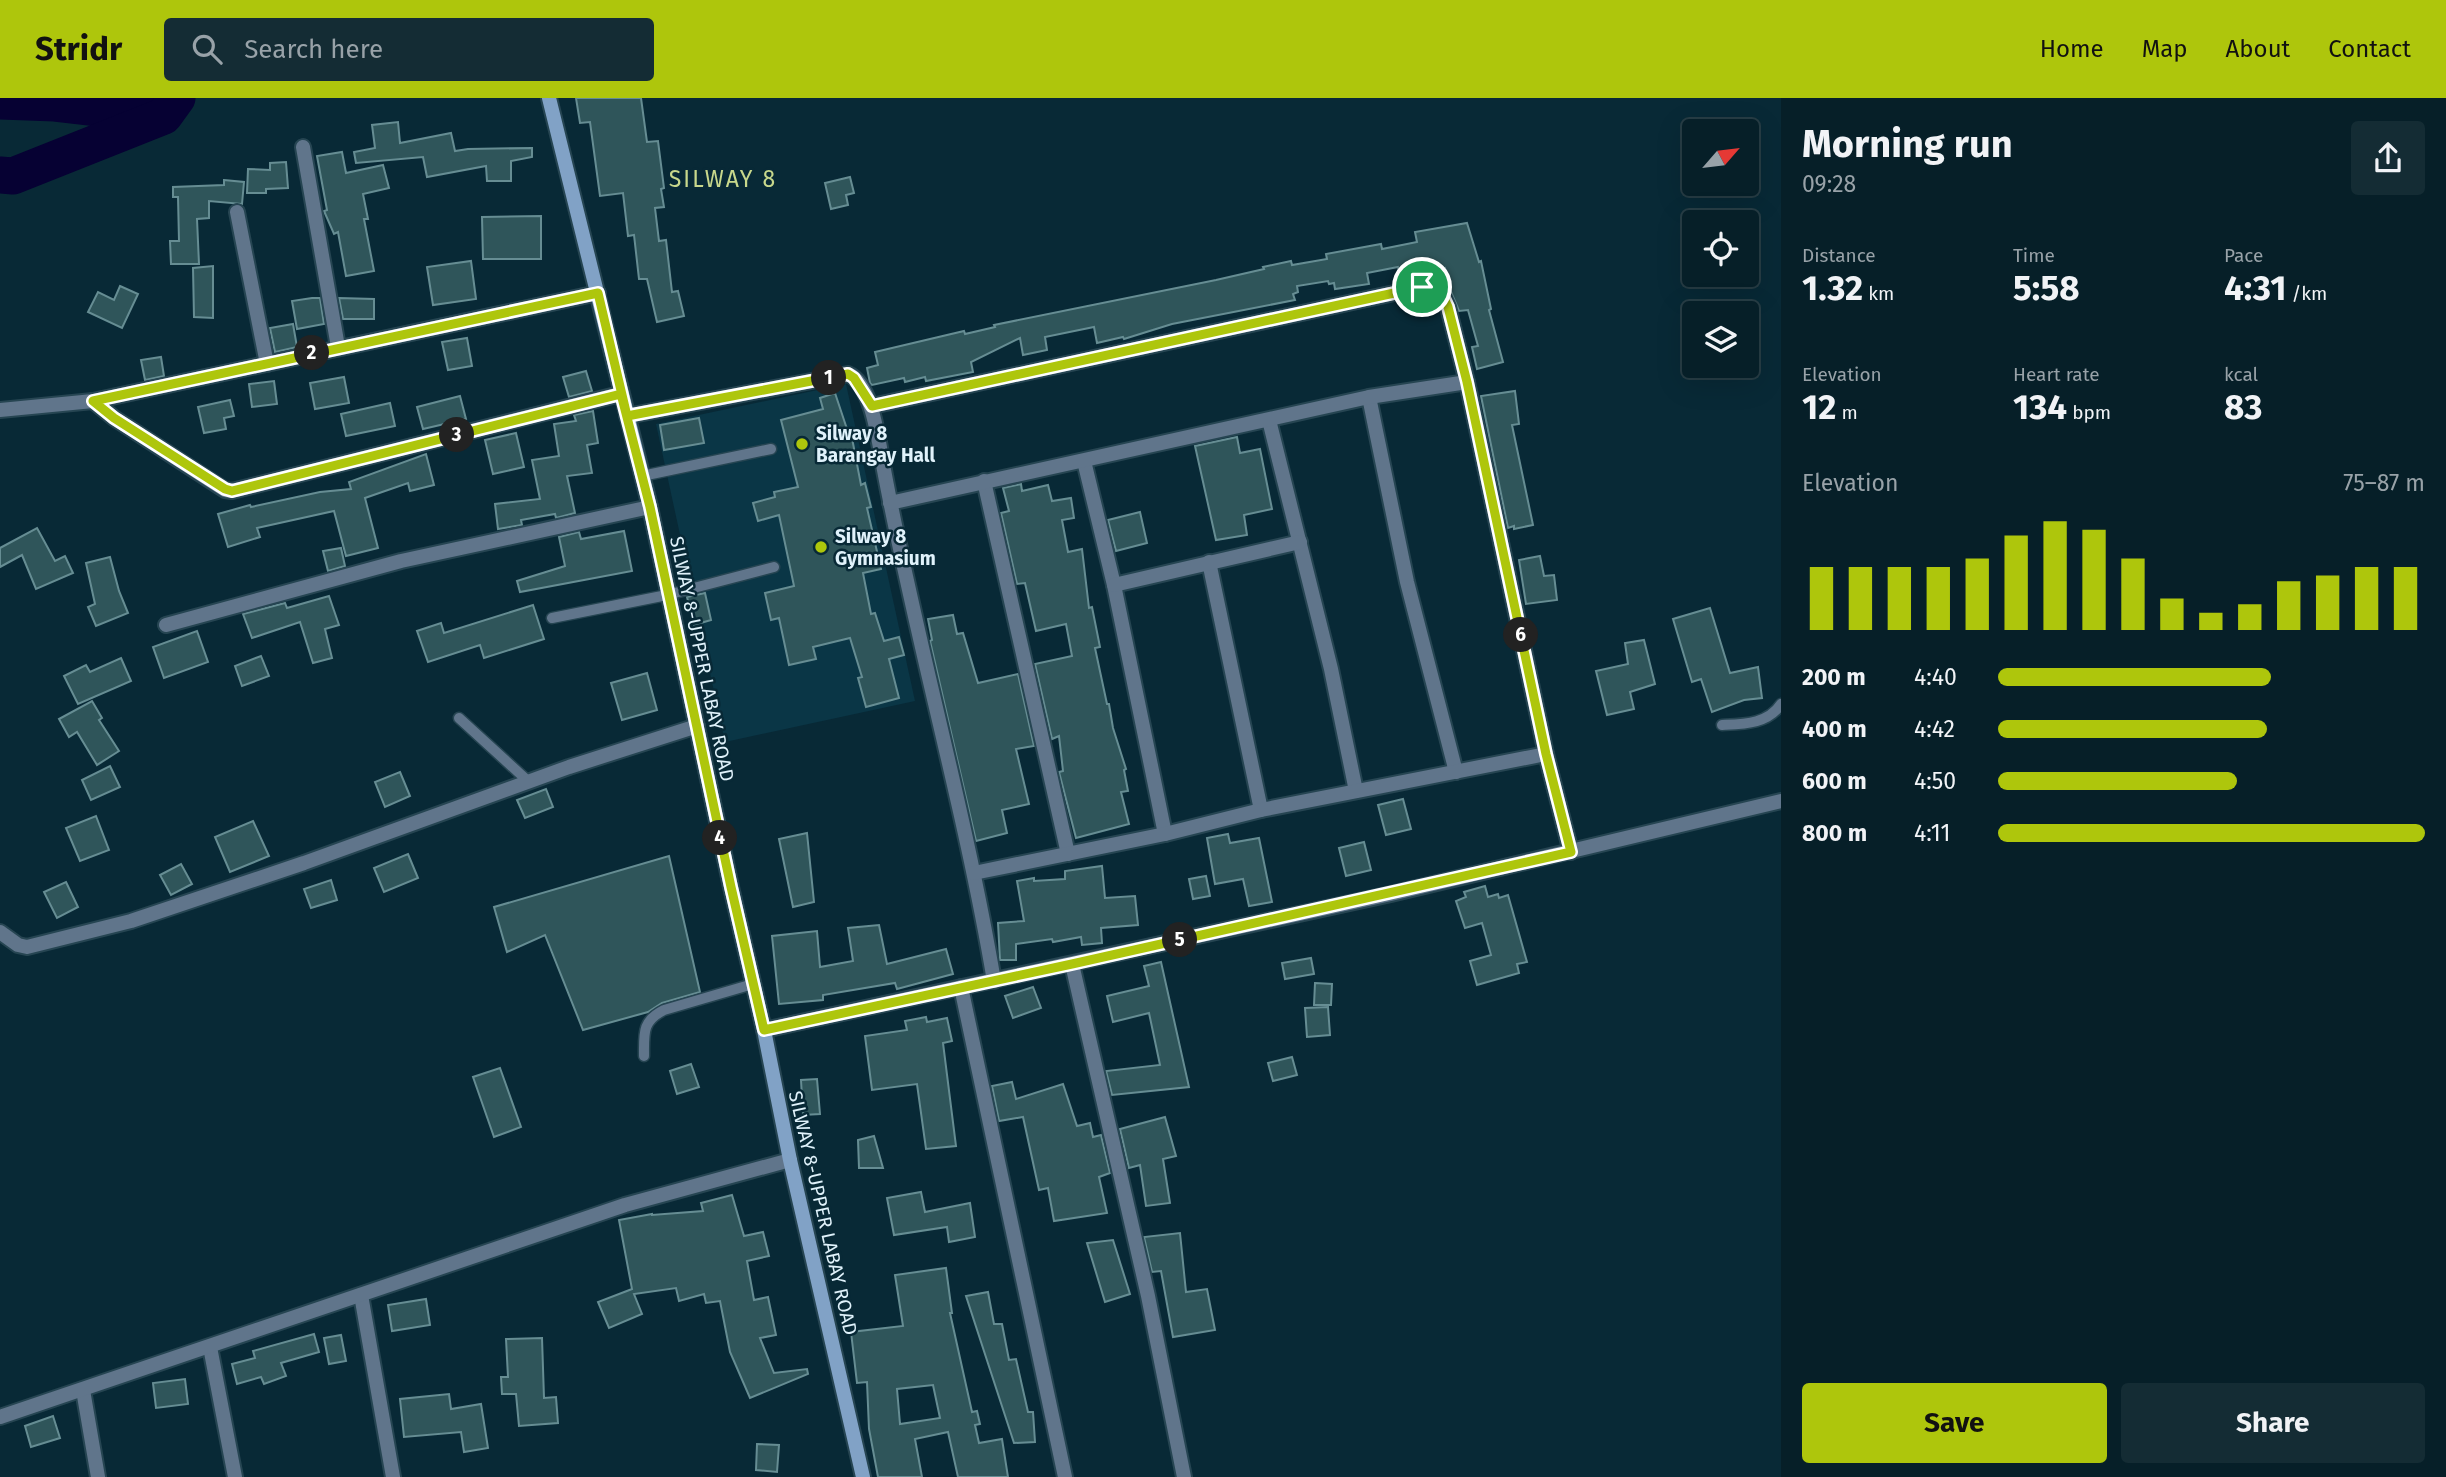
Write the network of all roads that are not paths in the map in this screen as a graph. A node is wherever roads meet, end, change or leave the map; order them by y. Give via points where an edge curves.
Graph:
1 (549, 98) edge
2 (303, 147) dead end
3 (237, 212) dead end
4 (598, 293) junction
5 (338, 347) junction
6 (267, 364) junction
7 (1467, 382) junction
8 (621, 394) junction
9 (1369, 397) junction
10 (93, 401) junction
11 (872, 406) junction
12 (0, 410) edge
13 (627, 416) junction
14 (1269, 420) junction
15 (771, 449) dead end
16 (1084, 461) junction
17 (642, 476) junction
18 (984, 481) junction
19 (890, 503) junction
20 (650, 507) junction
21 (1300, 542) junction
22 (1209, 562) junction
23 (774, 567) dead end
24 (1114, 585) junction
25 (667, 595) junction
26 (552, 618) dead end
27 (166, 625) dead end
28 (1781, 704) edge
29 (458, 718) dead end
30 (1722, 725) dead end
31 (697, 726) junction
32 (1546, 754) junction
33 (1456, 772) junction
34 (529, 782) junction
35 (1356, 791) junction
36 (1781, 801) edge
37 (1261, 810) junction
38 (1164, 834) junction
39 (1571, 852) junction
40 (1068, 854) junction
41 (974, 873) junction
42 (0, 932) edge
43 (1072, 964) junction
44 (994, 981) junction
45 (753, 984) junction
46 (961, 988) junction
47 (764, 1030) junction
48 (644, 1056) dead end
49 (790, 1160) junction
50 (361, 1295) junction
51 (211, 1347) junction
52 (83, 1390) junction
53 (0, 1417) edge
54 (98, 1477) edge
55 (235, 1477) edge
56 (393, 1477) edge
57 (863, 1477) edge
58 (1065, 1477) edge
59 (1184, 1477) edge

1 - 4 main road, SILWAY 8-UPPER LABAY ROAD
2 - 5 street
3 - 6 street
4 - 5 street
4 - 8 main road, SILWAY 8-UPPER LABAY ROAD
5 - 6 street
6 - 10 street
7 - 9 street
7 - 11 street via 1445,299 1429,286
7 - 32 street
8 - 10 street via 232,491
8 - 13 main road, SILWAY 8-UPPER LABAY ROAD
9 - 14 street
9 - 33 street via 1407,582
10 - 12 street
11 - 13 street via 848,374
11 - 19 street
13 - 17 main road, SILWAY 8-UPPER LABAY ROAD
14 - 16 street
14 - 21 street
15 - 17 lane
16 - 18 street
16 - 24 street
17 - 20 main road, SILWAY 8-UPPER LABAY ROAD
18 - 19 street
18 - 40 street
19 - 41 street
20 - 25 main road, SILWAY 8-UPPER LABAY ROAD
20 - 27 street via 401,561
21 - 22 street
21 - 35 street
22 - 24 street
22 - 37 street
23 - 25 lane
24 - 38 street
25 - 26 lane
25 - 31 main road, SILWAY 8-UPPER LABAY ROAD
28 - 30 lane via 1763,720
29 - 34 lane
31 - 34 street
31 - 45 main road, SILWAY 8-UPPER LABAY ROAD
32 - 33 street
32 - 39 street
33 - 35 street
34 - 42 street via 131,921 27,947
35 - 37 street
36 - 39 street
37 - 38 street
38 - 40 street
39 - 43 street
40 - 41 street
41 - 44 street
43 - 44 street
43 - 59 street via 1149,1296
44 - 46 street
45 - 47 main road, SILWAY 8-UPPER LABAY ROAD
45 - 48 lane via 653,1015 644,1034
46 - 47 street
46 - 58 street
47 - 49 main road, SILWAY 8-UPPER LABAY ROAD
49 - 50 street via 625,1205
49 - 57 main road, SILWAY 8-UPPER LABAY ROAD
50 - 51 street
50 - 56 street
51 - 52 street
51 - 55 street
52 - 53 street
52 - 54 street

